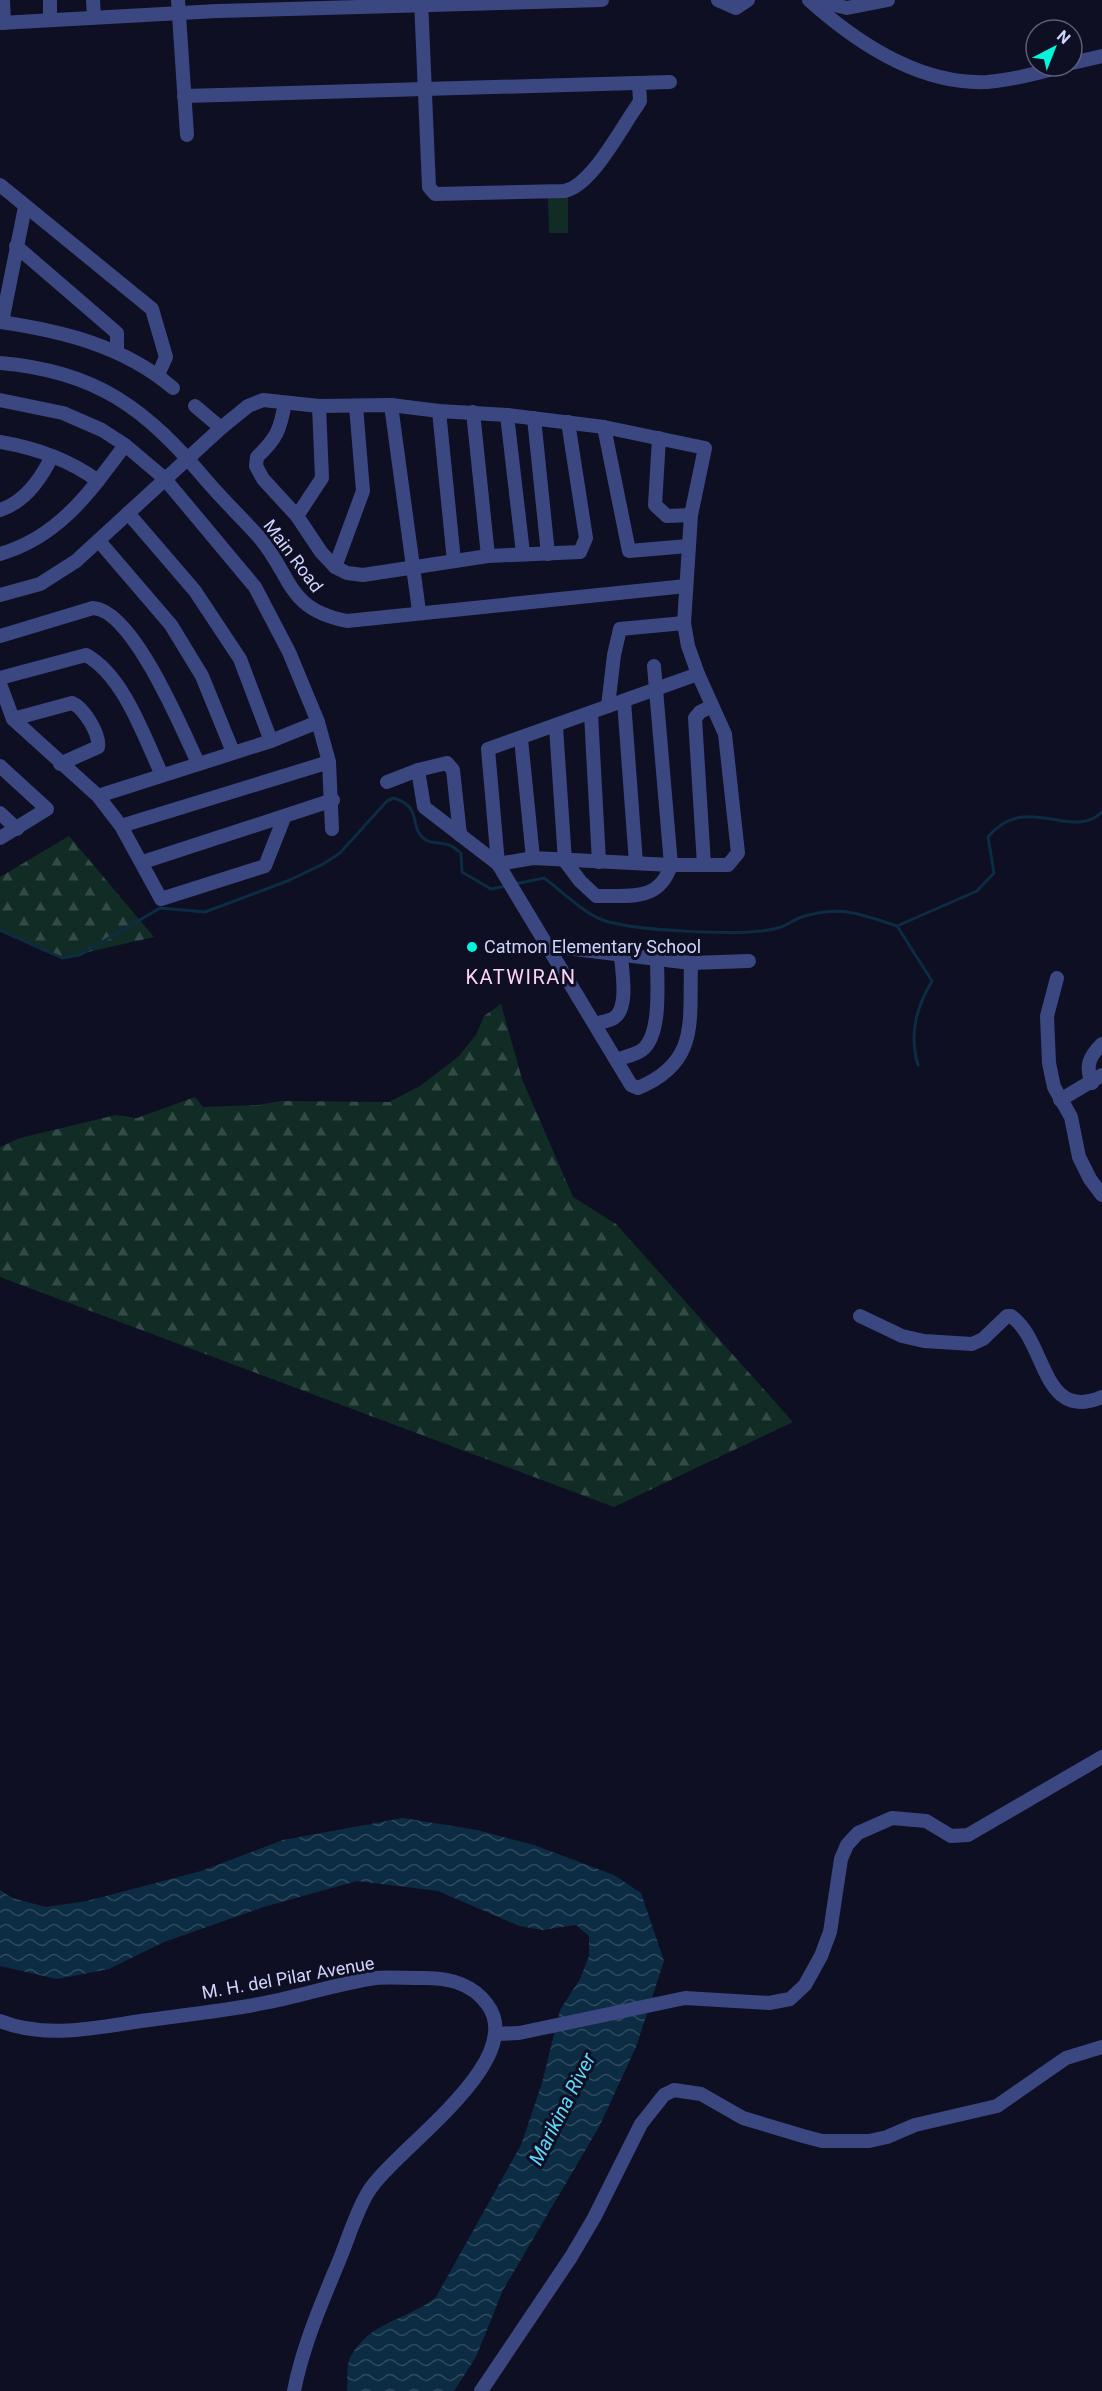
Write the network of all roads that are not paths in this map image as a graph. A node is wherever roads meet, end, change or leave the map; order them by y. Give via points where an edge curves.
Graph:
1 (3, 0) edge
2 (50, 0) edge
3 (93, 0) edge
4 (602, 0) edge
5 (718, 0) edge
6 (748, 0) edge
7 (811, 0) edge
8 (888, 0) edge
9 (493, 1) edge
10 (387, 2) edge
11 (458, 2) edge
12 (319, 3) edge
13 (354, 3) edge
14 (421, 3) edge
15 (284, 4) edge
16 (217, 5) edge
17 (251, 5) edge
18 (178, 6) edge
19 (138, 7) edge
20 (94, 16) junction
21 (50, 19) junction
22 (2, 22) edge
23 (1102, 56) edge
24 (1084, 60) edge
25 (1024, 77) edge
26 (670, 82) dead end
27 (639, 83) junction
28 (425, 89) junction
29 (184, 96) junction
30 (187, 135) dead end
31 (0, 185) edge
32 (25, 207) junction
33 (16, 246) junction
34 (1, 322) edge
35 (117, 351) junction
36 (0, 363) edge
37 (158, 375) junction
38 (173, 388) dead end
39 (0, 400) edge
40 (285, 403) junction
41 (319, 405) junction
42 (391, 405) junction
43 (195, 406) dead end
44 (356, 406) junction
45 (439, 411) junction
46 (473, 412) junction
47 (507, 415) junction
48 (534, 418) junction
49 (568, 422) junction
50 (604, 427) junction
51 (221, 428) junction
52 (659, 438) junction
53 (125, 445) junction
54 (0, 446) edge
55 (52, 456) junction
56 (188, 458) junction
57 (164, 478) junction
58 (98, 480) junction
59 (0, 510) edge
60 (128, 513) junction
61 (691, 515) junction
62 (297, 516) junction
63 (99, 541) junction
64 (688, 546) junction
65 (0, 554) edge
66 (523, 554) junction
67 (548, 554) junction
68 (488, 556) junction
69 (454, 561) junction
70 (335, 567) junction
71 (411, 569) junction
72 (686, 586) junction
73 (0, 595) edge
74 (419, 611) junction
75 (684, 623) junction
76 (0, 636) edge
77 (654, 666) dead end
78 (698, 674) junction
79 (0, 678) edge
80 (0, 684) edge
81 (654, 689) junction
82 (624, 701) junction
83 (608, 706) junction
84 (712, 706) junction
85 (591, 714) junction
86 (13, 719) junction
87 (318, 722) junction
88 (556, 727) junction
89 (520, 739) junction
90 (272, 741) junction
91 (233, 752) junction
92 (328, 762) junction
93 (198, 763) junction
94 (60, 764) junction
95 (0, 766) edge
96 (418, 770) junction
97 (162, 775) junction
98 (387, 782) dead end
99 (98, 796) junction
100 (333, 800) junction
101 (0, 813) edge
102 (284, 818) junction
103 (121, 826) junction
104 (16, 829) junction
105 (332, 829) dead end
106 (460, 835) junction
107 (0, 838) edge
108 (533, 858) junction
109 (565, 861) junction
110 (143, 862) junction
111 (599, 862) junction
112 (636, 863) junction
113 (498, 864) junction
114 (671, 865) junction
115 (704, 866) junction
116 (549, 946) junction
117 (621, 956) junction
118 (657, 959) junction
119 (748, 961) dead end
120 (692, 963) junction
121 (1057, 978) dead end
122 (596, 1024) junction
123 (1102, 1044) edge
124 (616, 1060) junction
125 (1097, 1079) edge
126 (1060, 1100) junction
127 (1102, 1195) edge
128 (860, 1317) dead end
129 (1102, 1397) edge
130 (1102, 1757) edge
131 (0, 2021) edge
132 (495, 2034) junction
133 (1102, 2047) edge
134 (294, 2391) edge
135 (481, 2391) edge

1 - 22 street
2 - 21 street
3 - 20 street
4 - 9 street
5 - 6 street via 736,8
7 - 8 street via 847,8
7 - 25 street via 854,38 888,58 950,79 986,82
9 - 11 street
10 - 13 street
10 - 14 street
11 - 14 street
12 - 13 street
12 - 15 street
14 - 28 street
15 - 17 street
16 - 17 street
16 - 18 street
18 - 19 street
18 - 29 street
19 - 20 street
20 - 21 street
21 - 22 street
23 - 24 street
26 - 27 street
27 - 28 street
27 - 28 street via 640,101 586,188 564,191 435,194 429,187
28 - 29 street
29 - 30 street
31 - 32 street
32 - 33 street
32 - 37 street via 152,309 166,357
33 - 34 street
33 - 35 street via 117,333
34 - 35 street via 76,337
35 - 37 street
36 - 56 street, Main Road via 56,372 123,399
37 - 38 street
39 - 53 street via 63,413
40 - 41 street
40 - 51 street via 263,400 248,406
40 - 62 street via 280,429 257,457 256,466
41 - 44 street
41 - 62 street via 322,478
42 - 44 street
42 - 45 street
42 - 71 street
43 - 51 street
44 - 70 street via 363,491
45 - 46 street
45 - 69 street
46 - 47 street
46 - 68 street
47 - 48 street
47 - 66 street
48 - 49 street
48 - 67 street
49 - 50 street
49 - 67 street via 586,538 580,552
50 - 52 street
50 - 64 street via 629,551
51 - 56 street
52 - 61 street via 655,506 667,516
52 - 61 street via 705,448
53 - 57 street
53 - 58 street
54 - 55 street
55 - 58 street via 74,464
55 - 59 street via 30,490
56 - 57 street
56 - 74 street, Main Road via 259,538 305,605 347,621
57 - 60 street
57 - 87 street via 255,587 289,652
58 - 65 street via 58,525 37,539
60 - 63 street
60 - 90 street via 195,591 240,659
61 - 64 street
62 - 70 street
63 - 73 street via 40,584
63 - 91 street via 171,626 202,676
64 - 72 street
66 - 67 street
66 - 68 street
68 - 69 street
69 - 71 street
70 - 71 street via 363,575
71 - 74 street
72 - 74 street, Main Road
72 - 75 street
75 - 78 street
75 - 83 street via 620,629
76 - 93 street via 93,608 103,609 117,619 142,653
77 - 81 street
78 - 81 street
78 - 84 street
79 - 97 street via 86,655 98,662 122,693
80 - 86 street
81 - 82 street
81 - 114 street
82 - 83 street
82 - 112 street
83 - 85 street
84 - 115 street via 695,718
84 - 115 street via 725,734 738,853 728,865
85 - 88 street
85 - 111 street
86 - 94 street
86 - 94 street via 72,703 80,706 99,740 98,747
87 - 90 street
87 - 92 street
88 - 89 street
88 - 109 street
89 - 108 street
89 - 113 street via 488,749
90 - 91 street
91 - 93 street
92 - 100 street
92 - 103 street
93 - 97 street
94 - 99 street
95 - 104 street via 47,809
96 - 98 street
96 - 106 street via 424,807
96 - 106 street via 447,763 453,770
97 - 99 street
99 - 103 street
100 - 102 street
100 - 105 street
101 - 104 street
102 - 110 street
102 - 110 street via 265,866 161,899
103 - 110 street
104 - 107 street
106 - 113 street
108 - 109 street
108 - 113 street
109 - 111 street
109 - 114 street via 596,896 643,895 666,880
111 - 112 street
112 - 114 street
113 - 116 street
114 - 115 street
116 - 117 street
116 - 122 street
117 - 118 street
117 - 122 street via 620,1011
118 - 120 street
118 - 124 street via 656,1020 651,1040 642,1050
119 - 120 street
120 - 124 street via 687,1046 677,1063 659,1079 639,1088 631,1085
121 - 126 street via 1047,1023 1049,1063
122 - 124 street
123 - 125 street via 1090,1057 1088,1067
125 - 126 street
126 - 127 street via 1069,1111 1084,1169
128 - 129 street via 902,1336 972,1344 1011,1316 1033,1344 1050,1382 1064,1398 1074,1403
130 - 132 street via 968,1835 951,1836 926,1821 901,1818 877,1823 858,1833 841,1859 830,1932 821,1956 805,1985 790,2000 667,2001 527,2031
131 - 132 street, M. H. del Pilar Avenue via 58,2032 260,2004 371,1979 435,1977 470,1987 482,1997 490,2008
132 - 134 street via 486,2059 445,2115 386,2170 366,2195 310,2332
133 - 135 street via 1066,2058 997,2106 915,2125 869,2141 803,2136 742,2118 701,2094 674,2090 664,2095 641,2124 572,2257

